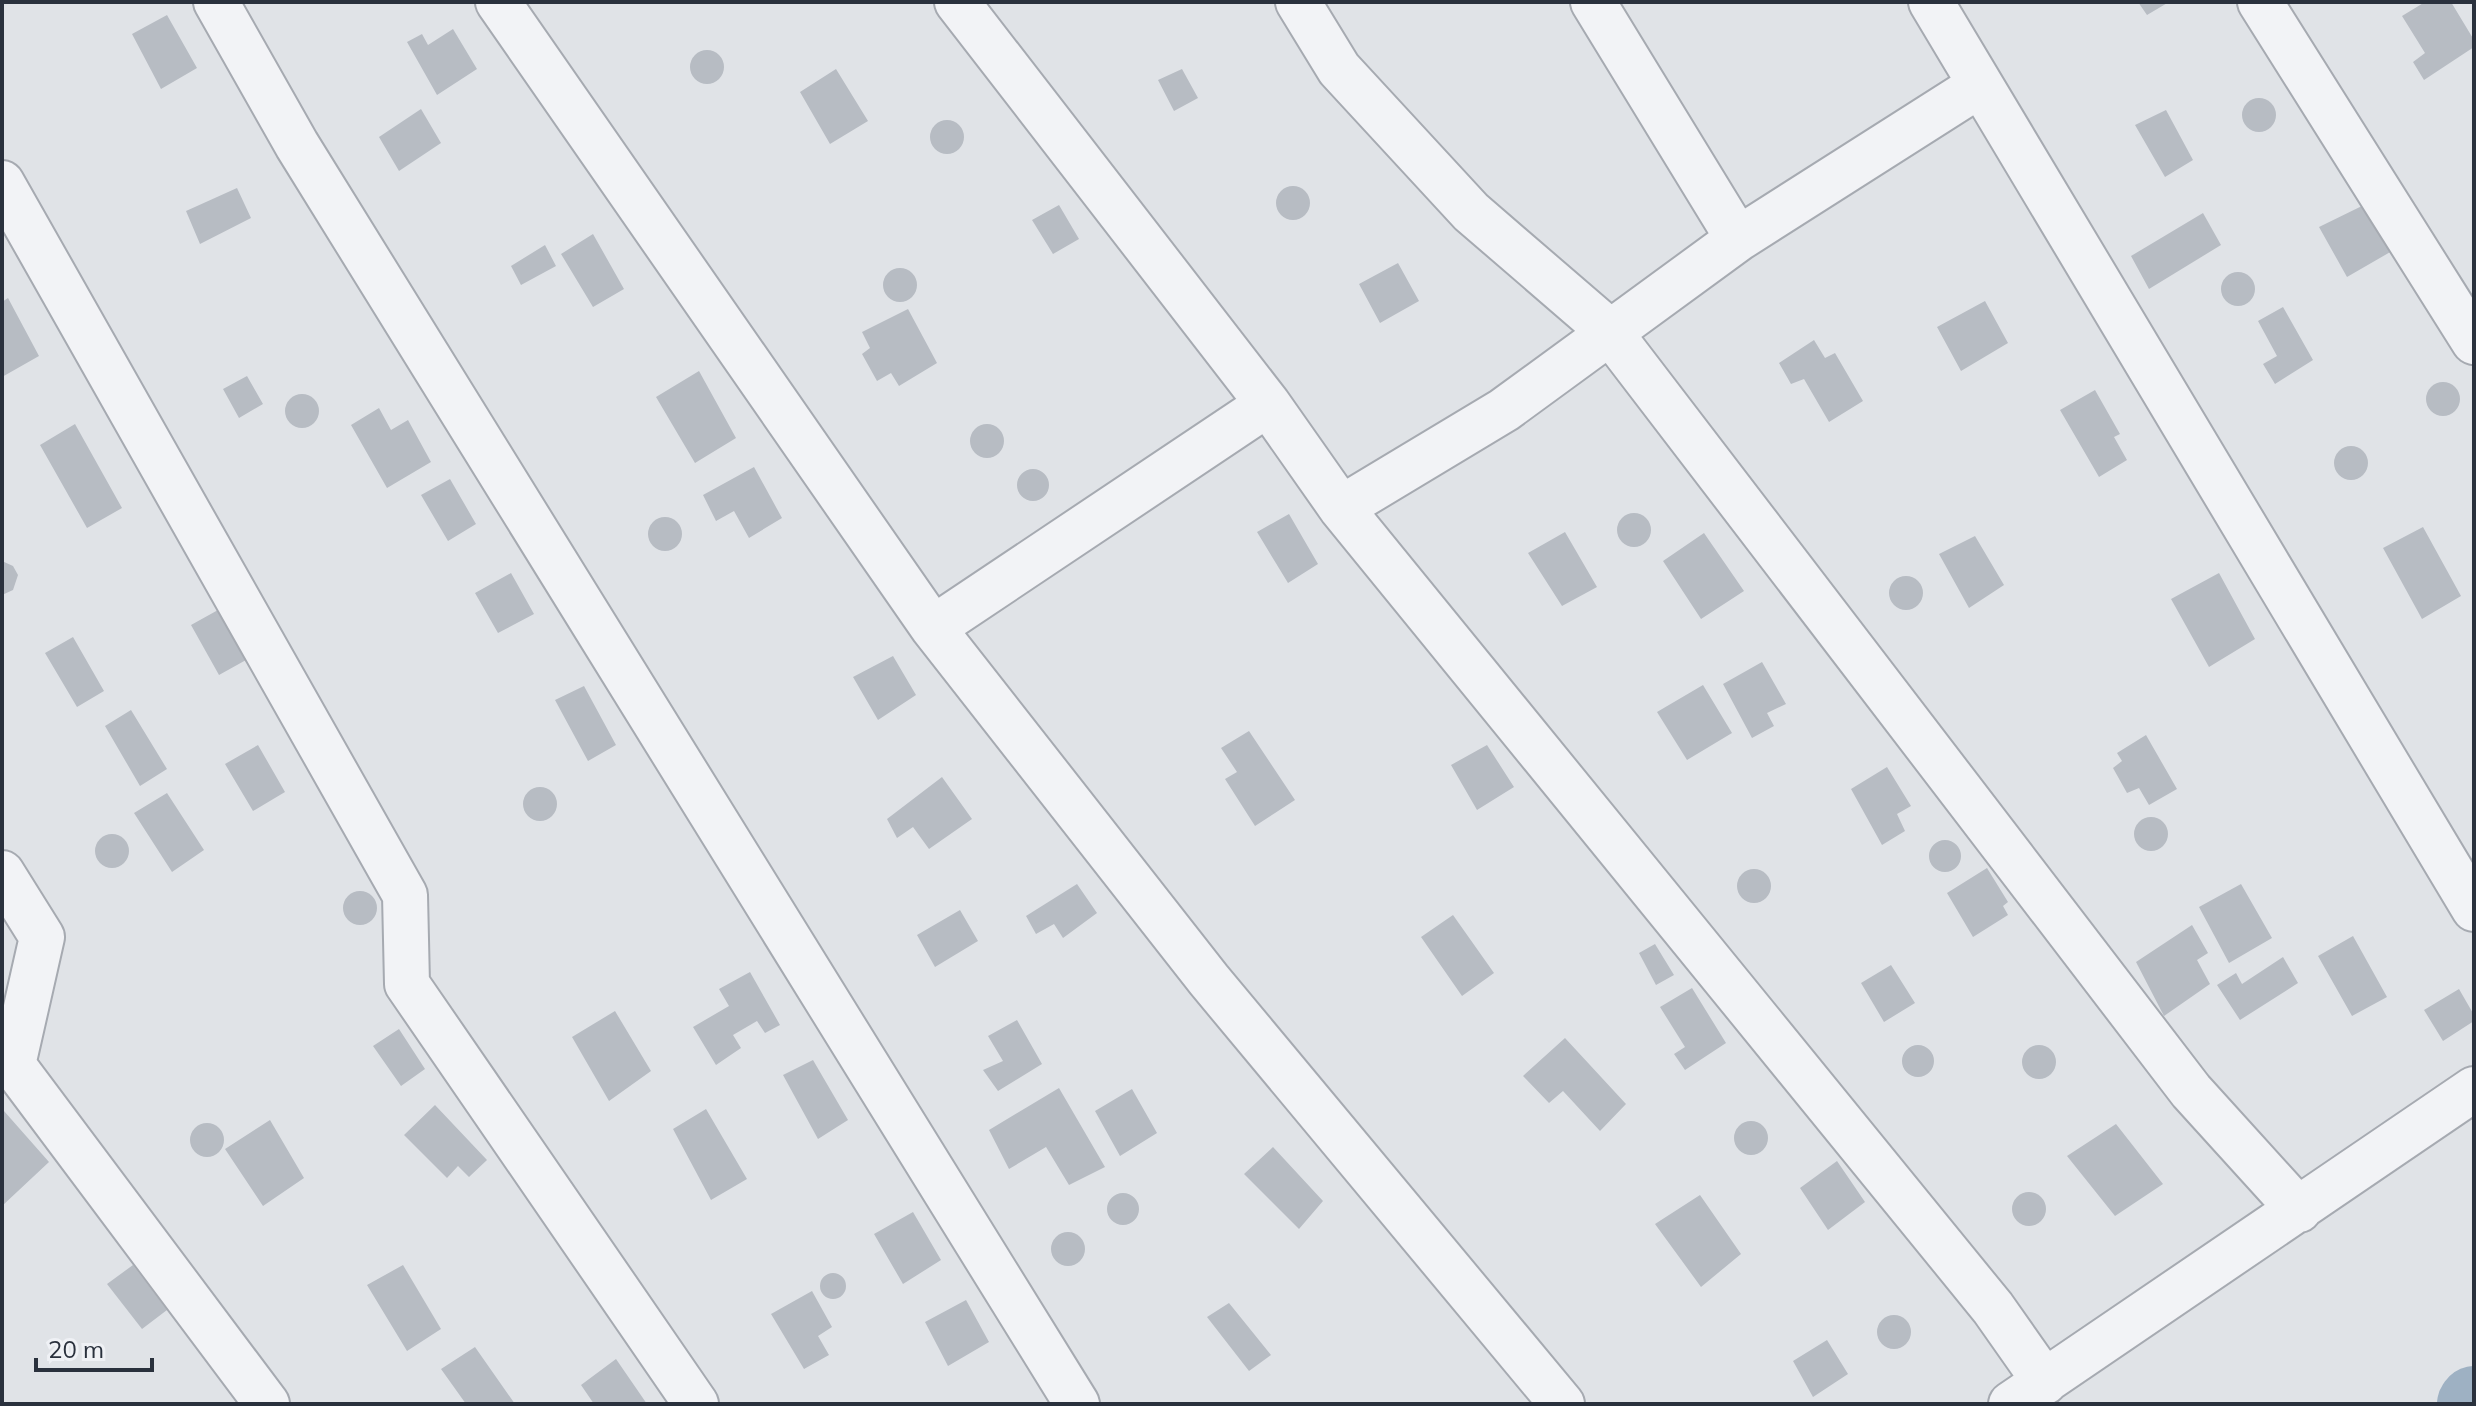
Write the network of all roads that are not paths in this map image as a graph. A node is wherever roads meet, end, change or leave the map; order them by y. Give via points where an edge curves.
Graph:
1 (216, 2) edge
2 (498, 2) edge
3 (957, 2) edge
4 (1298, 2) edge
5 (1593, 2) edge
6 (1931, 2) edge
7 (2260, 2) edge
8 (1980, 85) junction
9 (2, 183) edge
10 (1738, 239) junction
11 (1609, 331) junction
12 (2474, 342) edge
13 (1268, 404) junction
14 (1341, 508) junction
15 (933, 628) junction
16 (2, 873) edge
17 (2474, 909) edge
18 (2474, 1089) edge
19 (2299, 1210) junction
20 (2028, 1393) edge
21 (267, 1404) edge
22 (696, 1404) edge
23 (1077, 1404) edge
24 (1562, 1404) edge

1 - 23 street via 297,145
2 - 15 street
3 - 13 street
4 - 11 street via 1339,69 1471,212
5 - 10 street
6 - 8 street
7 - 12 street
8 - 10 street
8 - 17 street
9 - 22 street via 405,895 407,984
10 - 11 street
11 - 14 street via 1504,410
11 - 19 street via 2191,1091
13 - 14 street
13 - 15 street
14 - 20 street via 1993,1308
15 - 24 street via 1209,980
16 - 21 street via 42,937 13,1065
18 - 19 street
19 - 20 street

